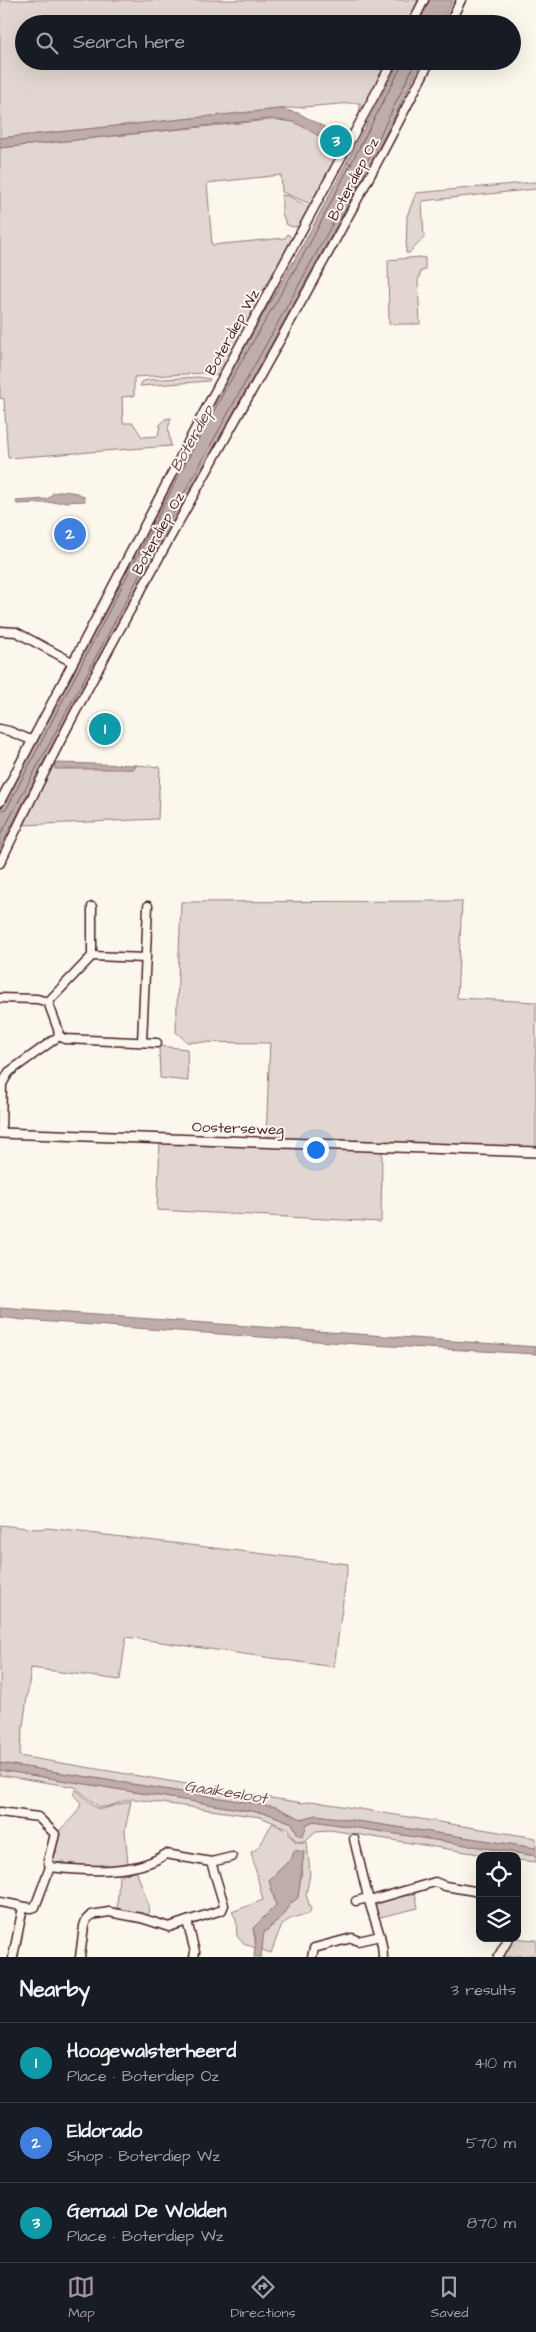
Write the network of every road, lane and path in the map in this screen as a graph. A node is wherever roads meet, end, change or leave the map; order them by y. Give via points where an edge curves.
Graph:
1 (424, 0) edge
2 (461, 0) edge
3 (416, 15) edge
4 (454, 15) edge
5 (388, 70) edge
6 (425, 70) edge
7 (0, 631) edge
8 (72, 662) junction
9 (0, 729) edge
10 (31, 740) junction
11 (0, 802) edge
12 (0, 863) edge
13 (148, 906) dead end
14 (92, 907) dead end
15 (92, 956) junction
16 (146, 958) junction
17 (0, 998) edge
18 (48, 1002) junction
19 (59, 1036) junction
20 (142, 1042) junction
21 (157, 1043) dead end
22 (1, 1133) edge
23 (536, 1152) edge
24 (0, 1812) edge
25 (354, 1839) dead end
26 (232, 1857) dead end
27 (211, 1862) junction
28 (50, 1867) junction
29 (476, 1891) edge
30 (369, 1899) junction
31 (356, 1901) dead end
32 (0, 1902) edge
33 (23, 1906) junction
34 (187, 1921) junction
35 (380, 1936) junction
36 (507, 1942) edge
37 (13, 1957) edge
38 (80, 1957) edge
39 (194, 1957) edge
40 (312, 1957) edge
41 (383, 1957) edge
42 (498, 1957) edge

1 - 3 street
2 - 4 street
5 - 8 street, Boterdiep Wz
6 - 12 street, Boterdiep Oz via 372,176 246,399 68,727
7 - 8 street via 16,632
8 - 10 street, Boterdiep Wz
9 - 10 street
10 - 11 street, Boterdiep Wz
13 - 16 street
14 - 15 street
15 - 16 street
15 - 18 street
16 - 20 street
17 - 18 street
18 - 19 street
19 - 20 street via 65,1039
19 - 22 street via 9,1072 2,1084
20 - 21 street
22 - 23 street, Oosterseweg
24 - 28 street via 38,1818 55,1834 48,1861
25 - 30 street
26 - 27 street
27 - 28 street via 166,1854 159,1859 110,1871
27 - 34 street via 224,1905 222,1910
28 - 33 street via 35,1907
29 - 30 street via 435,1882
30 - 31 street
30 - 35 street
32 - 33 street
33 - 37 street
34 - 38 street via 169,1927 109,1912 91,1915 84,1926
34 - 39 street
35 - 40 street via 358,1941 352,1938 314,1948
35 - 41 street
36 - 42 street

